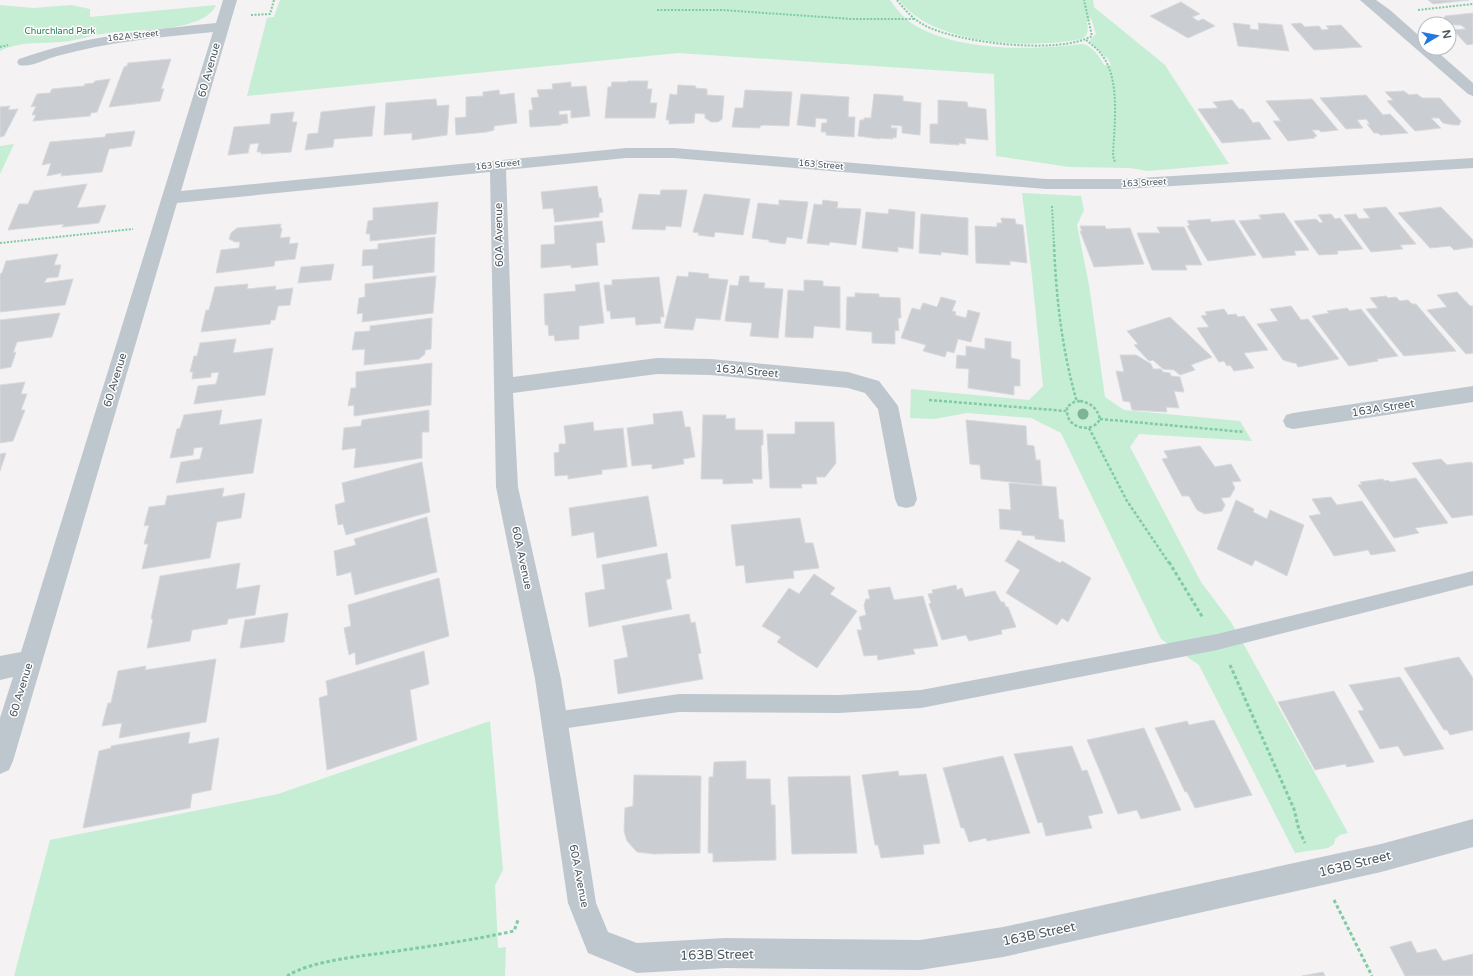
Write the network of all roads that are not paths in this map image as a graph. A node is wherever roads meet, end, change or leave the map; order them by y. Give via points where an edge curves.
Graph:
1 (230, 0) edge
2 (1366, 0) edge
3 (221, 27) junction
4 (24, 62) dead end
5 (1473, 91) edge
6 (1473, 163) edge
7 (498, 165) junction
8 (171, 198) junction
9 (503, 386) junction
10 (1473, 394) edge
11 (1293, 422) dead end
12 (906, 499) dead end
13 (1473, 578) edge
14 (29, 662) junction
15 (0, 668) edge
16 (554, 721) junction
17 (0, 761) edge
18 (1473, 833) edge
19 (598, 943) joint

1 - 3 street, 60 Avenue
2 - 5 street via 1385,13
3 - 4 street, 162A Street via 104,39 71,46
3 - 8 street, 60 Avenue
6 - 7 street, 163 Street via 1123,184 1046,184 674,153 626,152
7 - 8 street, 163 Street
7 - 9 street, 60A Avenue
8 - 14 street, 60 Avenue
9 - 12 street, 163A Street via 657,366 711,367 848,380 872,386 888,406
9 - 16 street, 60A Avenue via 507,487 548,679
10 - 11 street, 163A Street
13 - 16 lane via 1217,642 921,699 839,704 679,703
14 - 15 street
14 - 17 street, 60 Avenue
16 - 19 street, 60A Avenue via 582,903
18 - 19 street, 163B Street via 1381,858 1003,942 920,955 725,953 637,958

